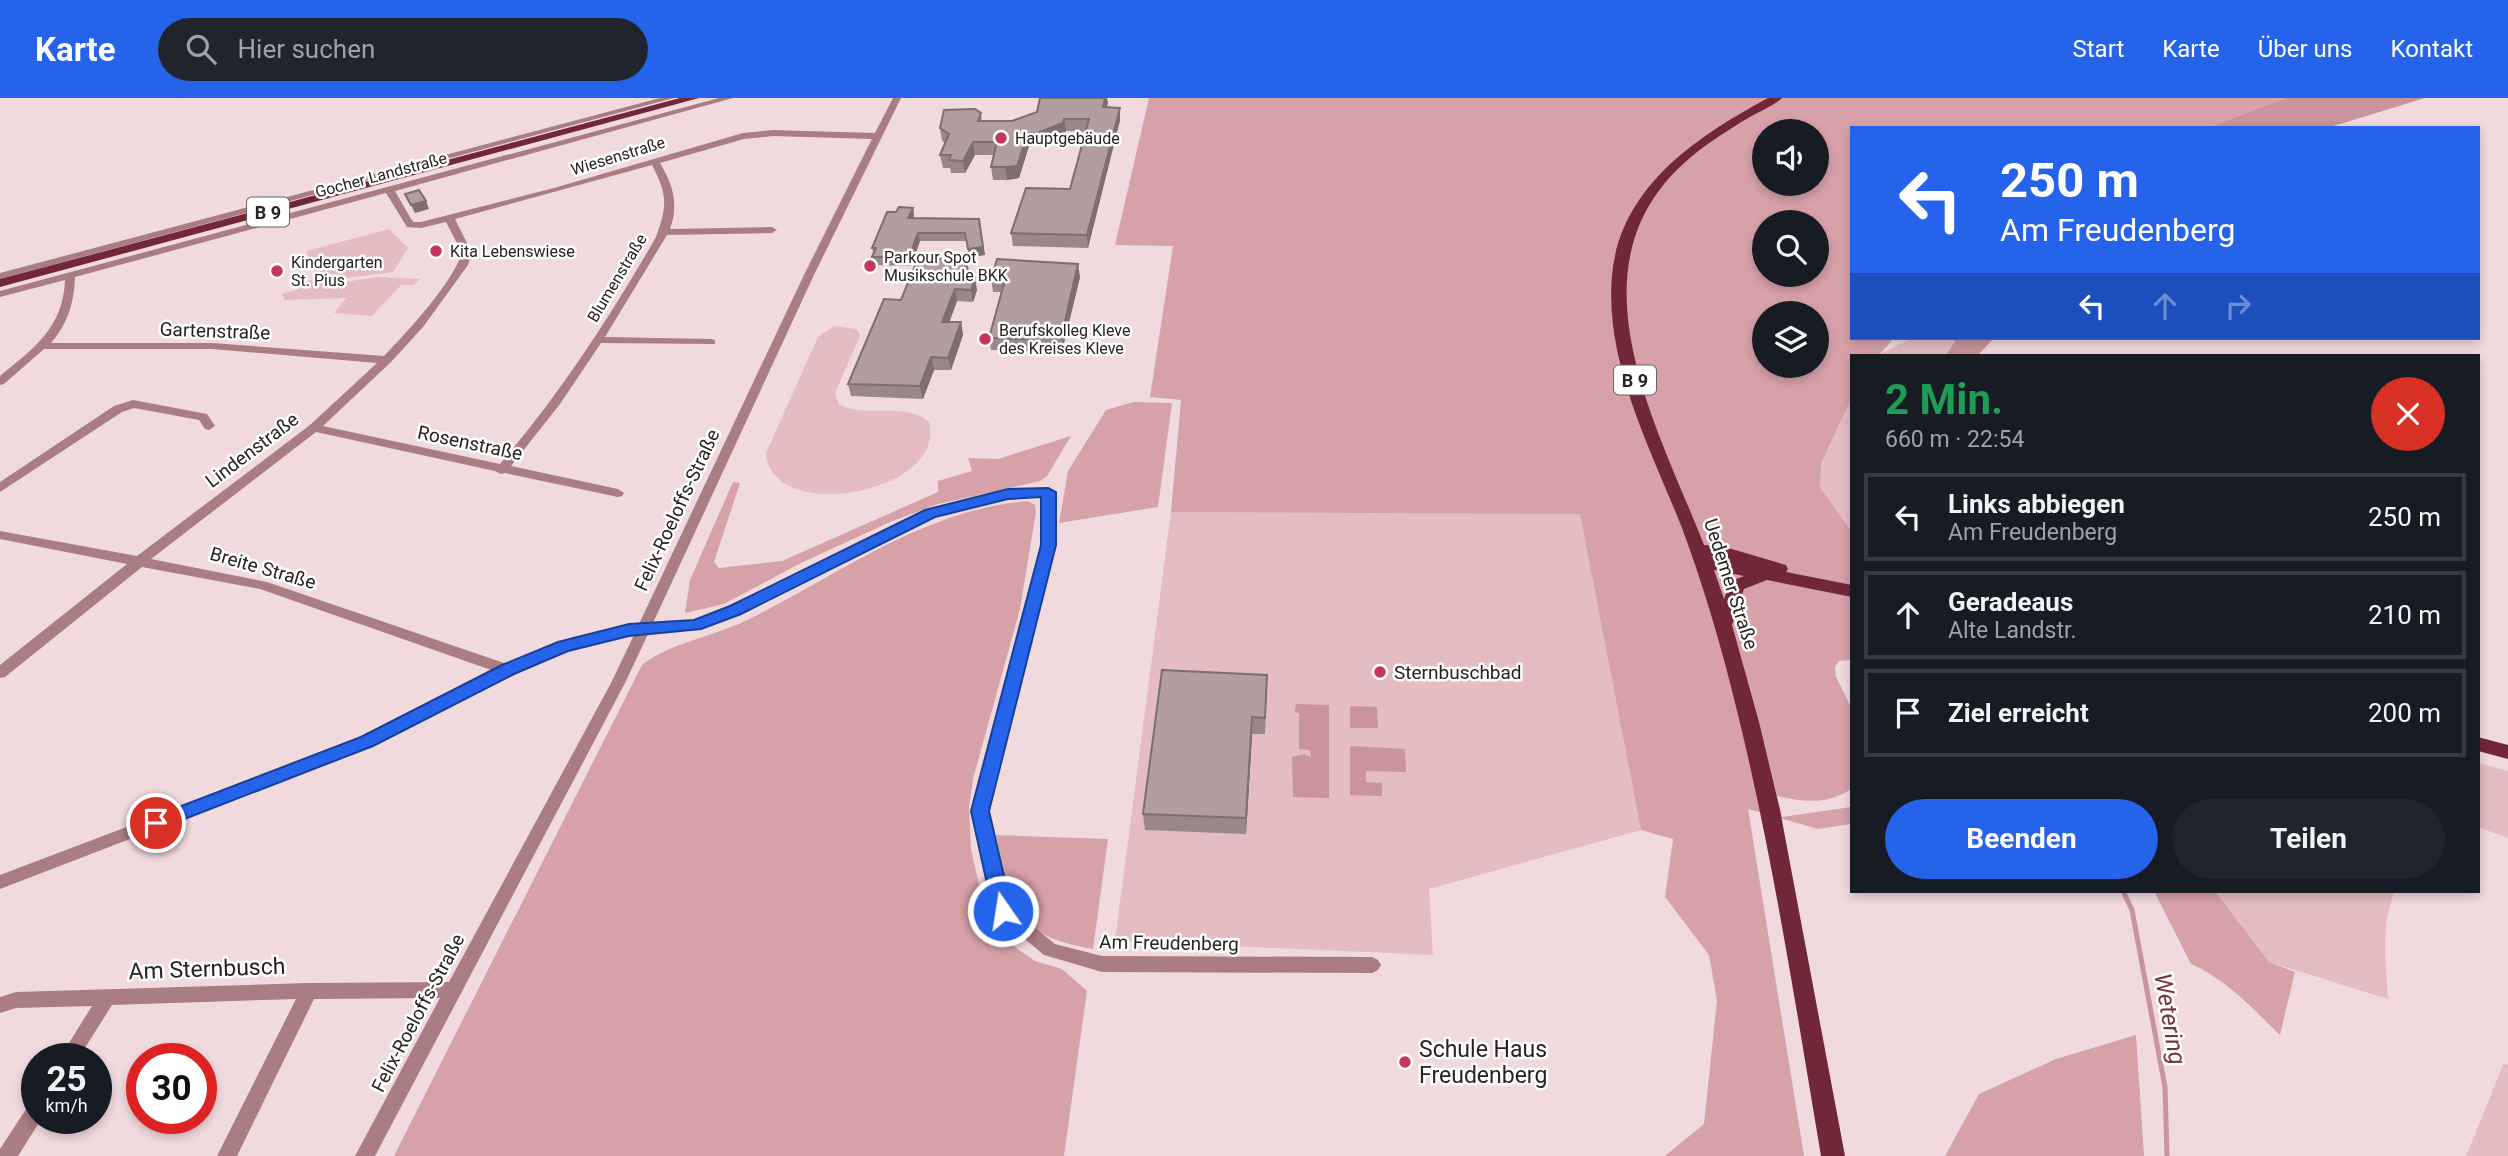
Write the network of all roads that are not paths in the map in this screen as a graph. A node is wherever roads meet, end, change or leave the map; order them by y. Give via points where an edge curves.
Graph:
1 (670, 98) edge
2 (693, 98) edge
3 (729, 98) edge
4 (897, 98) edge
5 (1776, 98) edge
6 (879, 136) junction
7 (654, 161) junction
8 (389, 189) junction
9 (449, 218) junction
10 (772, 230) dead end
11 (663, 232) junction
12 (70, 275) junction
13 (0, 276) edge
14 (0, 284) edge
15 (0, 294) edge
16 (598, 340) junction
17 (711, 342) dead end
18 (42, 346) junction
19 (387, 360) junction
20 (0, 382) edge
21 (209, 426) dead end
22 (314, 428) junction
23 (502, 470) junction
24 (0, 488) edge
25 (618, 493) dead end
26 (0, 535) edge
27 (1701, 556) junction
28 (141, 560) junction
29 (1763, 576) junction
30 (1806, 580) junction
31 (1850, 591) edge
32 (1723, 626) junction
33 (645, 628) junction
34 (508, 670) junction
35 (0, 673) edge
36 (2480, 745) edge
37 (2508, 752) edge
38 (1, 883) edge
39 (1372, 965) dead end
40 (453, 990) junction
41 (309, 991) junction
42 (107, 997) junction
43 (0, 1005) edge
44 (78, 1043) edge
45 (21, 1134) edge
46 (7, 1156) edge
47 (227, 1156) edge
48 (365, 1156) edge
49 (1833, 1156) edge

1 - 13 street, Gocher Landstraße
2 - 14 main road, Gocher Landstraße / B 9
3 - 8 street, Gocher Landstraße
4 - 6 street, Felix-Roeloffs-Straße
5 - 27 main road, Uedemer Straße / B 9 via 1693,147 1668,170 1635,218 1620,265 1620,313 1630,366
6 - 7 street, Wiesenstraße via 758,134
6 - 33 street, Felix-Roeloffs-Straße
7 - 9 street, Wiesenstraße
7 - 11 street, Blumenstraße via 670,196
8 - 9 street, Wiesenstraße via 411,225
8 - 12 street, Gocher Landstraße
9 - 19 street, Lindenstraße via 467,253 463,265
10 - 11 street, Blumenstraße
11 - 16 street, Blumenstraße
12 - 15 street, Gocher Landstraße
12 - 18 street via 67,313
16 - 17 street, Blumenstraße
16 - 23 street, Blumenstraße
18 - 19 street, Gartenstraße via 212,346
18 - 20 street
19 - 22 street, Lindenstraße
21 - 24 street via 203,417 133,404 103,417
22 - 23 street, Rosenstraße
22 - 28 street, Lindenstraße
23 - 25 street, Rosenstraße
26 - 28 street, Breite Straße
27 - 29 main road
27 - 30 main road via 1725,553
27 - 32 main road, Uedemer Straße
28 - 34 street, Breite Straße via 262,584
28 - 35 street, Lindenstraße
29 - 30 main road
29 - 32 main road via 1737,585
30 - 31 main road
32 - 49 main road, Uedemer Straße via 1769,806
33 - 34 street via 579,641
33 - 39 street, Am Freudenberg via 695,625 735,610 931,513 1008,494 1048,492 1048,545 980,811 1003,911 1050,950 1102,964
33 - 40 street, Felix-Roeloffs-Straße
34 - 38 street via 367,742
36 - 37 main road
40 - 41 street, Am Sternbusch
40 - 48 street, Felix-Roeloffs-Straße
41 - 42 street, Am Sternbusch
41 - 47 street, Am Sternbusch
42 - 43 street, Am Sternbusch via 16,1000
42 - 44 street, Am Sternbusch
45 - 46 street

